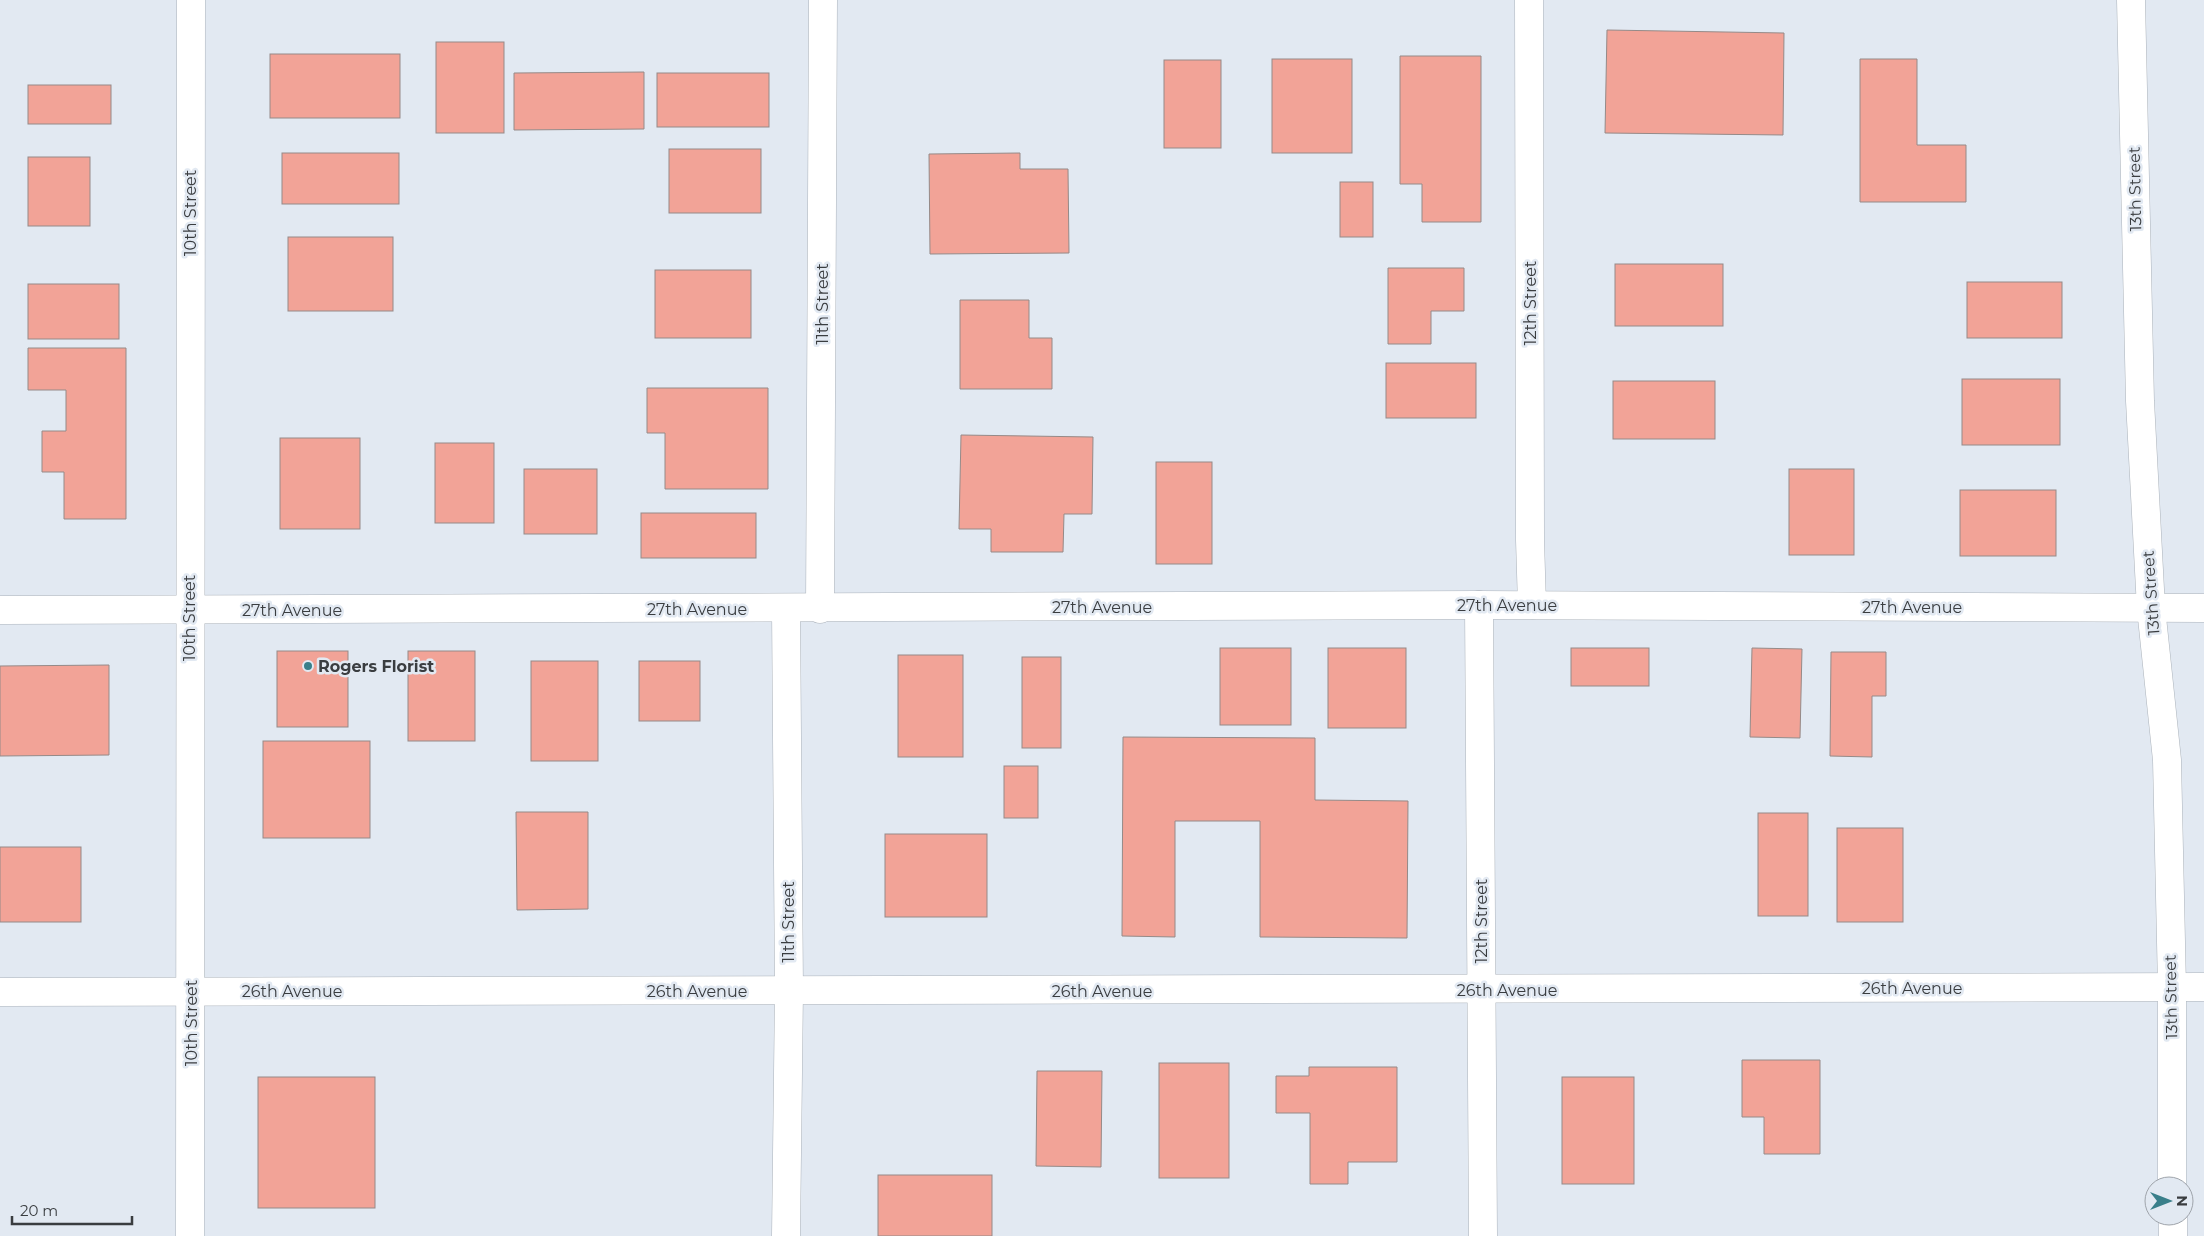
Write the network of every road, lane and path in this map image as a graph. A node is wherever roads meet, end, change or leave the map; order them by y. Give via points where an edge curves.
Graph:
1 (191, 0) edge
2 (823, 0) edge
3 (1529, 0) edge
4 (2131, 0) edge
5 (1479, 605) junction
6 (1532, 605) junction
7 (786, 608) junction
8 (820, 608) junction
9 (2151, 608) junction
10 (2204, 608) edge
11 (0, 610) edge
12 (189, 610) junction
13 (2204, 987) edge
14 (2172, 988) junction
15 (1482, 990) junction
16 (191, 991) junction
17 (788, 991) junction
18 (0, 992) edge
19 (2172, 1176) edge
20 (190, 1236) edge
21 (786, 1236) edge
22 (1483, 1236) edge

1 - 12 street, 10th Street
2 - 8 street, 11th Street
3 - 6 street, 12th Street
4 - 9 street, 13th Street via 2140,401
5 - 6 street, 27th Avenue
5 - 8 street, 27th Avenue
5 - 15 street, 12th Street
6 - 9 street, 27th Avenue
7 - 8 street, 27th Avenue
7 - 12 street, 27th Avenue
7 - 17 street, 11th Street
9 - 10 street, 27th Avenue
9 - 14 street, 13th Street via 2167,760
11 - 12 street, 27th Avenue
12 - 16 street, 10th Street
13 - 14 street, 26th Avenue
14 - 15 street, 26th Avenue
14 - 19 street, 13th Street
15 - 17 street, 26th Avenue
15 - 22 street, 12th Street
16 - 17 street, 26th Avenue
16 - 18 street, 26th Avenue
16 - 20 street, 10th Street
17 - 21 street, 11th Street

